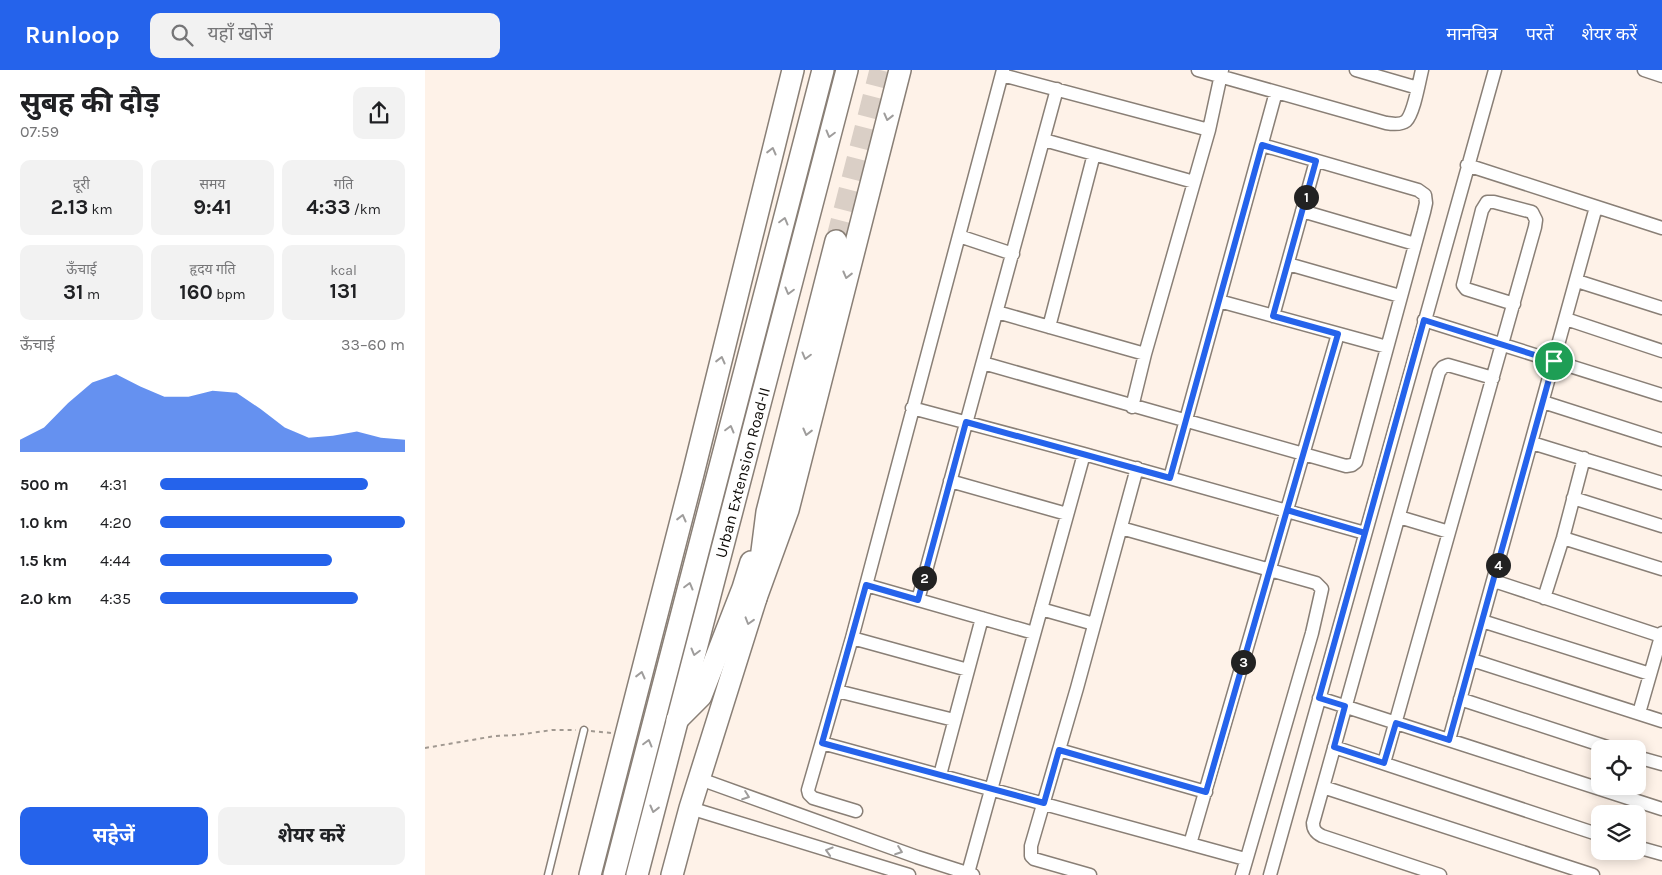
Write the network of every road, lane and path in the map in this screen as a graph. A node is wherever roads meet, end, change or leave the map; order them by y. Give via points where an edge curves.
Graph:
1 (793, 70) edge
2 (823, 70) edge
3 (847, 70) edge
4 (900, 70) edge
5 (1198, 70) edge
6 (1356, 70) edge
7 (1422, 70) edge
8 (1495, 70) edge
9 (1644, 70) edge
10 (1002, 72) edge
11 (1221, 73) edge
12 (1376, 73) edge
13 (1662, 76) edge
14 (1417, 88) junction
15 (1057, 89) junction
16 (1276, 92) junction
17 (1209, 130) junction
18 (1044, 140) junction
19 (1262, 145) junction
20 (1094, 154) junction
21 (1316, 161) junction
22 (1467, 165) junction
23 (1194, 182) junction
24 (1596, 207) junction
25 (1302, 211) junction
26 (1662, 228) edge
27 (959, 236) junction
28 (836, 241) tunnel mouth
29 (1415, 244) junction
30 (1013, 254) junction
31 (1288, 264) junction
32 (1577, 281) junction
33 (1400, 296) junction
34 (1219, 301) junction
35 (1514, 304) junction
36 (1662, 308) edge
37 (997, 312) junction
38 (1273, 316) junction
39 (1566, 319) junction
40 (1424, 320) junction
41 (1049, 327) junction
42 (1338, 334) junction
43 (1502, 345) junction
44 (1387, 347) junction
45 (1662, 351) edge
46 (1145, 354) junction
47 (1554, 361) junction
48 (983, 363) junction
49 (1493, 378) junction
50 (1662, 395) edge
51 (1543, 402) junction
52 (1132, 407) junction
53 (912, 408) junction
54 (1186, 421) junction
55 (966, 422) junction
56 (1662, 440) edge
57 (1532, 443) junction
58 (1084, 454) junction
59 (1304, 454) junction
60 (1584, 458) junction
61 (1137, 468) junction
62 (1170, 478) junction
63 (950, 481) junction
64 (1662, 483) edge
65 (1573, 498) junction
66 (1287, 510) junction
67 (767, 512) junction
68 (1067, 514) junction
69 (1399, 517) junction
70 (1662, 526) edge
71 (1121, 528) junction
72 (1449, 532) junction
73 (1365, 533) junction
74 (1563, 538) junction
75 (1269, 569) junction
76 (1662, 569) edge
77 (1494, 582) junction
78 (866, 585) junction
79 (756, 598) junction
80 (1545, 598) junction
81 (918, 600) junction
82 (1041, 609) junction
83 (982, 618) junction
84 (1482, 621) junction
85 (1095, 624) junction
86 (1034, 633) junction
87 (1661, 635) edge
88 (852, 638) junction
89 (1471, 660) junction
90 (968, 670) junction
91 (1650, 674) junction
92 (837, 691) junction
93 (1319, 698) junction
94 (1460, 699) junction
95 (1345, 706) junction
96 (1639, 714) junction
97 (677, 720) junction
98 (954, 720) junction
99 (1662, 721) edge
100 (1396, 723) junction
101 (584, 730) junction
102 (626, 736) junction
103 (1449, 740) junction
104 (1591, 742) edge
105 (822, 743) junction
106 (1334, 747) junction
107 (425, 748) edge
108 (1059, 750) junction
109 (1646, 759) edge
110 (1384, 763) junction
111 (1662, 764) edge
112 (940, 775) junction
113 (700, 779) junction
114 (1323, 787) junction
115 (991, 788) junction
116 (1206, 792) junction
117 (1044, 803) junction
118 (690, 808) junction
119 (1662, 809) edge
120 (856, 811) dead end
121 (1591, 832) edge
122 (1190, 844) junction
123 (1646, 850) edge
124 (1662, 854) edge
125 (1245, 859) junction
126 (971, 874) edge
127 (547, 875) edge
128 (590, 875) edge
129 (614, 875) edge
130 (637, 875) edge
131 (673, 875) edge
132 (909, 875) edge
133 (1090, 875) edge
134 (1241, 875) edge
135 (1270, 875) edge
136 (1440, 875) edge
137 (1593, 875) edge

102 -> 1 main road
129 -> 2 main road, Urban Extension Road-II
3 -> 97 main road, Urban Extension Road-II
4 -> 79 main road via 787,510
5 - 11 street
6 - 12 street
7 - 14 street
8 - 22 street
9 - 13 street
10 - 15 street
10 - 27 street
11 - 16 street
11 - 17 street
12 - 14 street
14 - 16 street via 1411,113 1406,121 1399,124
15 - 17 street
15 - 18 street
16 - 19 street
17 - 23 street
18 - 20 street
18 - 30 street
19 - 21 street
19 - 34 street
20 - 23 street
20 - 41 street
21 - 25 street
21 - 29 street via 1418,190 1425,195 1426,203
22 - 24 street
22 - 40 street
23 - 46 street
24 - 26 street
24 - 32 street
25 - 29 street
25 - 31 street
27 - 30 street
27 - 53 street
28 -> 67 main road
29 - 33 street
30 - 37 street
31 - 33 street
31 - 38 street
32 - 36 street
32 - 39 street
33 - 44 street
34 - 38 street
34 - 54 street
35 - 35 street via 1466,289 1463,285 1482,210 1487,202 1532,212 1536,220
35 - 43 street
37 - 41 street
37 - 48 street
38 - 42 street
39 - 45 street
39 - 47 street
40 - 43 street
40 - 73 street
41 - 46 street
42 - 44 street
42 - 59 street
43 - 47 street
43 - 49 street
44 - 59 street via 1356,462 1346,466
46 - 52 street
47 - 50 street
47 - 51 street
48 - 52 street
48 - 55 street
49 - 69 street via 1449,365 1439,372
49 - 72 street
51 - 56 street
51 - 57 street
52 - 54 street
53 - 55 street
53 - 78 street
54 - 59 street
54 - 62 street
55 - 58 street
55 - 63 street
57 - 60 street
57 - 77 street
58 - 61 street
58 - 68 street
59 - 66 street
60 - 64 street
60 - 65 street
61 - 62 street
61 - 71 street
62 - 66 street
63 - 68 street
63 - 81 street
65 - 70 street
65 - 74 street
66 - 73 street
66 - 75 street
67 - 79 main road
67 - 97 main road via 743,588 701,696
68 - 82 street
69 - 72 street
69 - 95 street
71 - 75 street
71 - 85 street
72 - 100 street
73 - 93 street
74 - 76 street
74 - 80 street
75 - 116 street
75 - 125 street via 1316,583 1321,594
77 - 80 street
77 - 84 street
78 - 81 street
78 - 88 street
79 -> 113 main road
80 - 87 street
81 - 83 street
82 - 85 street
82 - 86 street
83 - 86 street
83 - 90 street
84 - 89 street
84 - 91 street
85 - 108 street
86 - 115 street
87 - 91 street
88 - 90 street
88 - 92 street
89 - 94 street
89 - 96 street
90 - 98 street
91 - 96 street
92 - 98 street
92 - 105 street
93 - 95 street
93 - 135 street
94 - 103 street
94 - 104 street
95 - 100 street
95 - 106 street
96 - 99 street
97 -> 130 main road, Urban Extension Road-II
98 - 112 street
100 - 103 street
100 - 110 street
101 - 102 path
101 - 107 path via 495,736
101 - 127 lane
102 - 128 main road
103 - 119 street
105 - 112 street
105 - 120 street via 809,794
106 - 110 street
106 - 114 street
108 - 116 street
108 - 117 street
109 - 111 street
110 - 121 street
112 - 115 street
113 - 118 main road
113 -> 126 street
114 - 136 street via 1313,823 1316,834
114 - 137 street
115 - 117 street
115 - 126 street
116 - 122 street
117 - 122 street
117 - 133 street via 1031,856
118 - 131 main road
132 -> 118 street
122 - 125 street
123 - 124 street
125 - 134 street

